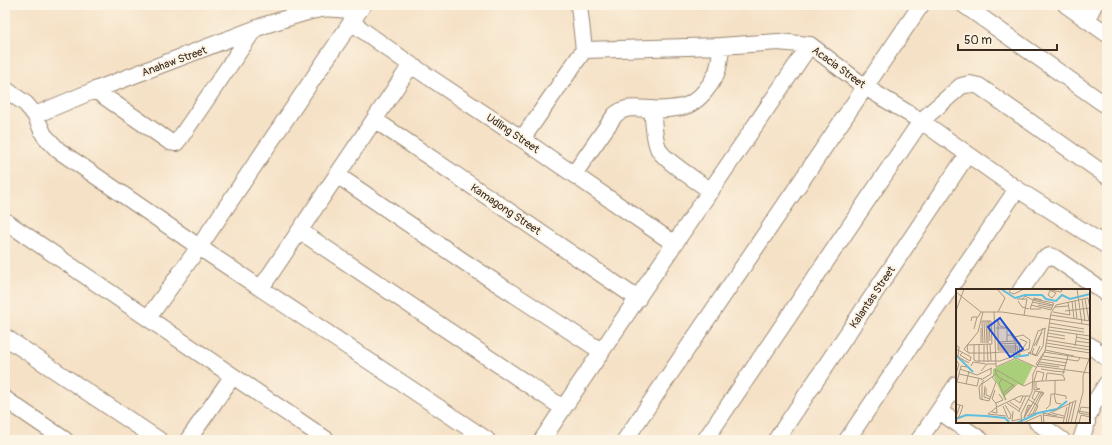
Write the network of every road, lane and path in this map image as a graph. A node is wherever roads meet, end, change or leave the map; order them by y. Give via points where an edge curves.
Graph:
1 (579, 5) edge
2 (921, 5) edge
3 (964, 5) edge
4 (1066, 5) edge
5 (1090, 12) edge
6 (357, 13) edge
7 (253, 31) junction
8 (1107, 34) edge
9 (810, 45) junction
10 (721, 46) junction
11 (584, 50) junction
12 (411, 65) junction
13 (865, 87) junction
14 (5, 89) edge
15 (95, 90) junction
16 (1107, 106) edge
17 (652, 110) junction
18 (35, 115) junction
19 (375, 120) junction
20 (921, 121) junction
21 (522, 139) junction
22 (968, 155) junction
23 (574, 174) junction
24 (337, 175) junction
25 (1107, 176) edge
26 (1017, 189) junction
27 (711, 191) junction
28 (5, 221) edge
29 (300, 231) junction
30 (675, 244) junction
31 (1107, 246) edge
32 (199, 247) junction
33 (261, 288) junction
34 (1022, 289) edge
35 (1107, 294) edge
36 (638, 298) junction
37 (148, 318) junction
38 (5, 337) edge
39 (1090, 346) edge
40 (601, 350) junction
41 (1107, 358) edge
42 (232, 377) junction
43 (1107, 383) edge
44 (956, 386) edge
45 (5, 400) edge
46 (1090, 407) edge
47 (563, 408) junction
48 (939, 411) junction
49 (956, 423) edge
50 (956, 423) edge
51 (1038, 423) edge
52 (1087, 423) edge
53 (65, 440) edge
54 (160, 440) edge
55 (188, 440) edge
56 (327, 440) edge
57 (487, 440) edge
58 (542, 440) edge
59 (625, 440) edge
60 (705, 440) edge
61 (776, 440) edge
62 (847, 440) edge
63 (919, 440) edge
64 (981, 440) edge
65 (1062, 440) edge
66 (1081, 440) edge

1 - 11 street
2 - 13 street
3 - 16 street
4 - 5 street
5 - 8 street
6 - 7 street, Anahaw Street via 339,9 320,9
6 - 12 street, Udling Street
6 - 32 street
7 - 15 street, Anahaw Street
7 - 15 street via 176,143 170,142
9 - 10 street, Acacia Street via 778,42
9 - 13 street, Acacia Street
9 - 27 street
10 - 11 street, Acacia Street
10 - 17 street via 716,73 703,93 689,105
11 - 21 street
12 - 19 street
12 - 21 street, Udling Street
13 - 20 street, Acacia Street
13 - 59 street
14 - 18 street via 26,104
15 - 18 street, Anahaw Street
17 - 23 street via 620,110
17 - 27 street via 656,141 660,151
18 - 32 street via 44,135 58,150
19 - 24 street
19 - 36 street, Kamagong Street
20 - 22 street, Acacia Street
20 - 25 street via 961,86 979,86
20 - 60 street
21 - 23 street, Udling Street
22 - 26 street, Acacia Street
22 - 61 street, Kalantas Street
23 - 30 street, Udling Street
24 - 29 street
24 - 40 street via 466,263
26 - 31 street, Acacia Street
26 - 62 street
27 - 30 street
28 - 37 street
29 - 33 street
29 - 47 street
30 - 36 street
32 - 33 street
32 - 37 street
33 - 57 street
34 - 35 street via 1043,259 1050,256
36 - 40 street
37 - 42 street
38 - 54 street
39 - 41 street
40 - 47 street
42 - 55 street
42 - 56 street
43 - 46 street
44 - 48 street
45 - 53 street
47 - 58 street
48 - 50 street
48 - 63 street
49 - 64 street
51 - 65 street
52 - 66 street

